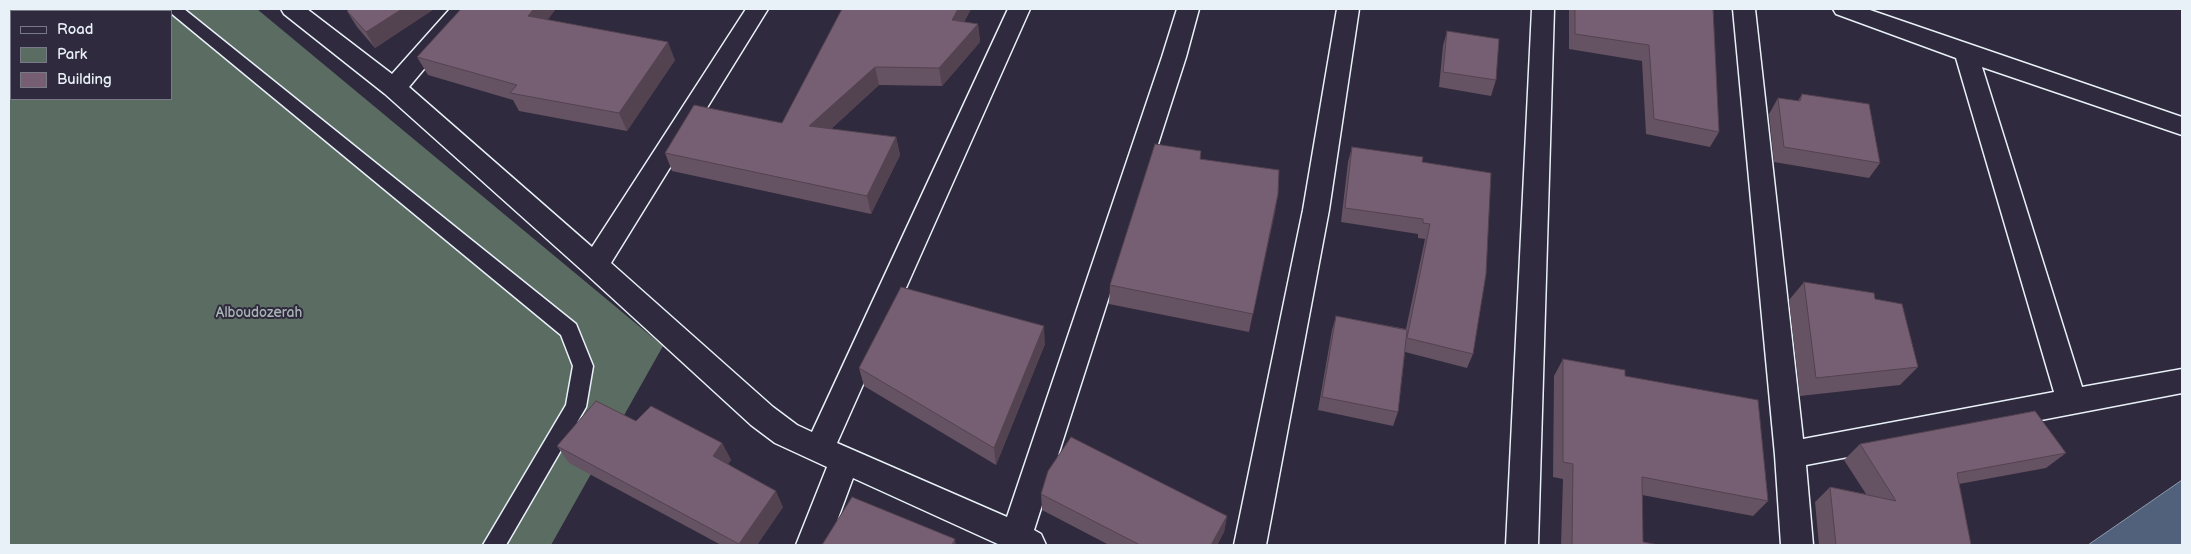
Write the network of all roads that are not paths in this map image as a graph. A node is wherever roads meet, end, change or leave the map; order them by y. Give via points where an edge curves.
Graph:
1 (174, 9) edge
2 (292, 9) edge
3 (462, 9) edge
4 (757, 9) edge
5 (1019, 9) edge
6 (1188, 9) edge
7 (1348, 9) edge
8 (1543, 9) edge
9 (1744, 9) edge
10 (1844, 9) edge
11 (1966, 53) junction
12 (394, 88) junction
13 (2182, 126) edge
14 (595, 265) junction
15 (2182, 381) edge
16 (2071, 401) junction
17 (1790, 455) junction
18 (832, 456) junction
19 (1023, 541) edge
20 (494, 545) edge
21 (812, 545) edge
22 (1250, 545) edge
23 (1522, 545) edge
24 (1797, 545) edge

1 - 20 lane via 569,330 583,366 576,407
2 - 12 street
3 - 12 street
4 - 14 street
5 - 18 street
6 - 19 street
7 - 22 street via 1316,210
8 - 23 street
9 - 17 street
10 - 11 street
11 - 13 street
11 - 16 street
12 - 14 street
14 - 18 street via 762,416 786,434
15 - 16 street
16 - 17 street
17 - 24 street
18 - 19 street
18 - 21 street

